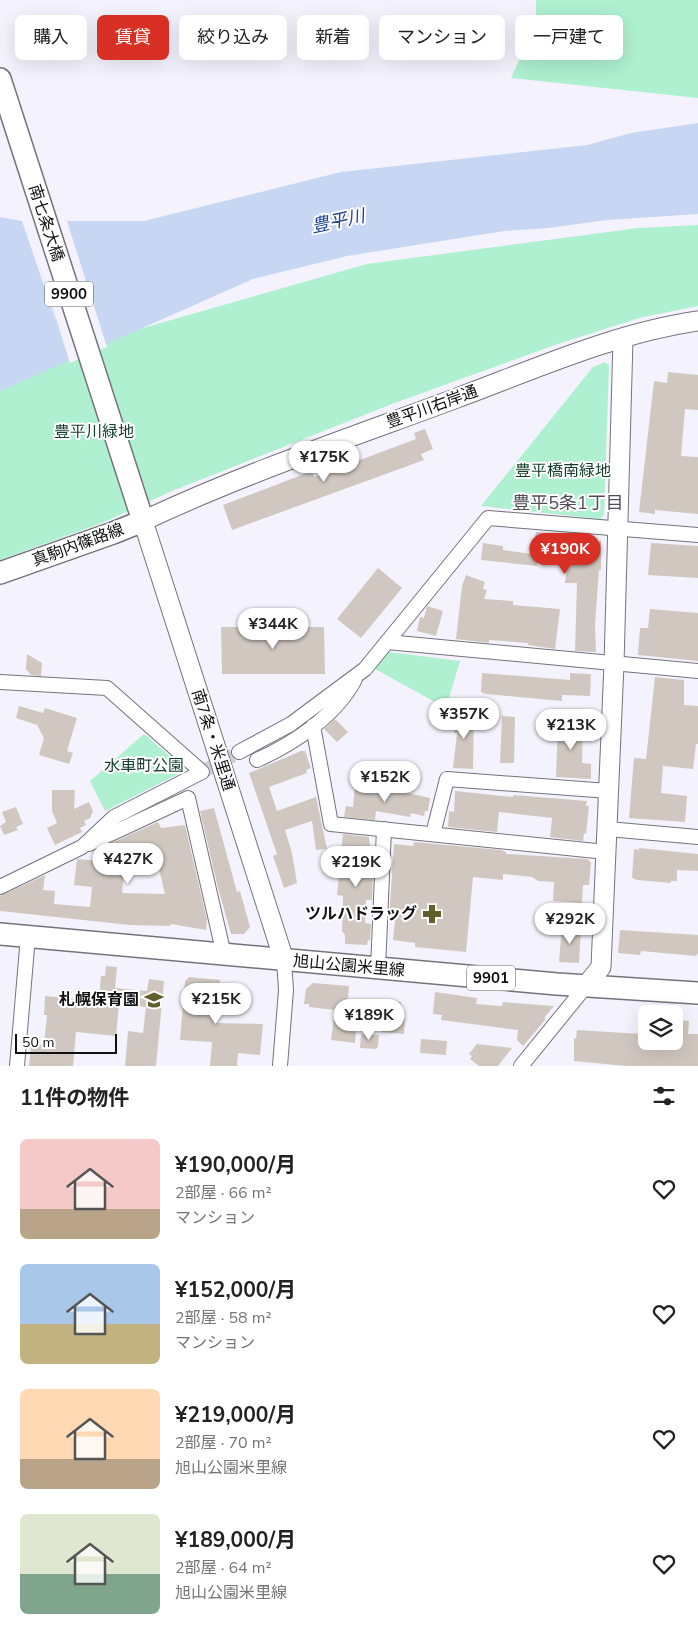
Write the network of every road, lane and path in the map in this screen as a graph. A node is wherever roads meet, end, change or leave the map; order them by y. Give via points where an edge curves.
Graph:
1 (0, 79) edge
2 (698, 321) edge
3 (623, 339) junction
4 (141, 515) junction
5 (618, 528) junction
6 (698, 535) edge
7 (0, 573) edge
8 (387, 642) junction
9 (614, 664) junction
10 (698, 671) edge
11 (356, 676) junction
12 (0, 682) edge
13 (313, 726) junction
14 (239, 752) tunnel mouth
15 (257, 760) dead end
16 (609, 792) junction
17 (384, 829) junction
18 (608, 829) junction
19 (433, 834) junction
20 (698, 837) edge
21 (82, 847) junction
22 (606, 852) junction
23 (0, 887) edge
24 (0, 934) edge
25 (28, 936) junction
26 (224, 955) junction
27 (284, 960) junction
28 (378, 968) junction
29 (586, 986) junction
30 (698, 993) edge
31 (17, 1066) edge
32 (280, 1066) edge
33 (521, 1066) edge

1 - 4 main road, 南七条大橋 / 9900
2 - 3 street, 豊平川右岸通
3 - 4 street, 豊平川右岸通
3 - 5 street
4 - 7 main road, 真駒内篠路線 via 113,534
4 - 27 street, 南7条・米里通
5 - 6 street
5 - 8 street via 488,518
5 - 9 street
8 - 9 street
8 - 11 street
9 - 10 street
9 - 16 street
11 - 13 street via 342,699
11 - 14 street via 291,724
12 - 21 street via 107,688 202,772 114,817
13 - 15 street
13 - 17 street via 331,824
16 - 18 street
16 - 19 street via 447,779
17 - 19 street
17 - 28 street
18 - 20 street
18 - 22 street
19 - 22 street
21 - 23 street
21 - 26 street via 188,798
22 - 29 street via 601,967
24 - 25 main road, 旭山公園米里線 / 9901
25 - 26 main road, 旭山公園米里線 / 9901
25 - 31 street
26 - 27 main road, 旭山公園米里線 / 9901
27 - 28 main road, 旭山公園米里線 / 9901
27 - 32 street via 286,990
28 - 29 main road, 旭山公園米里線 / 9901
29 - 30 main road, 旭山公園米里線 / 9901
29 - 33 street

